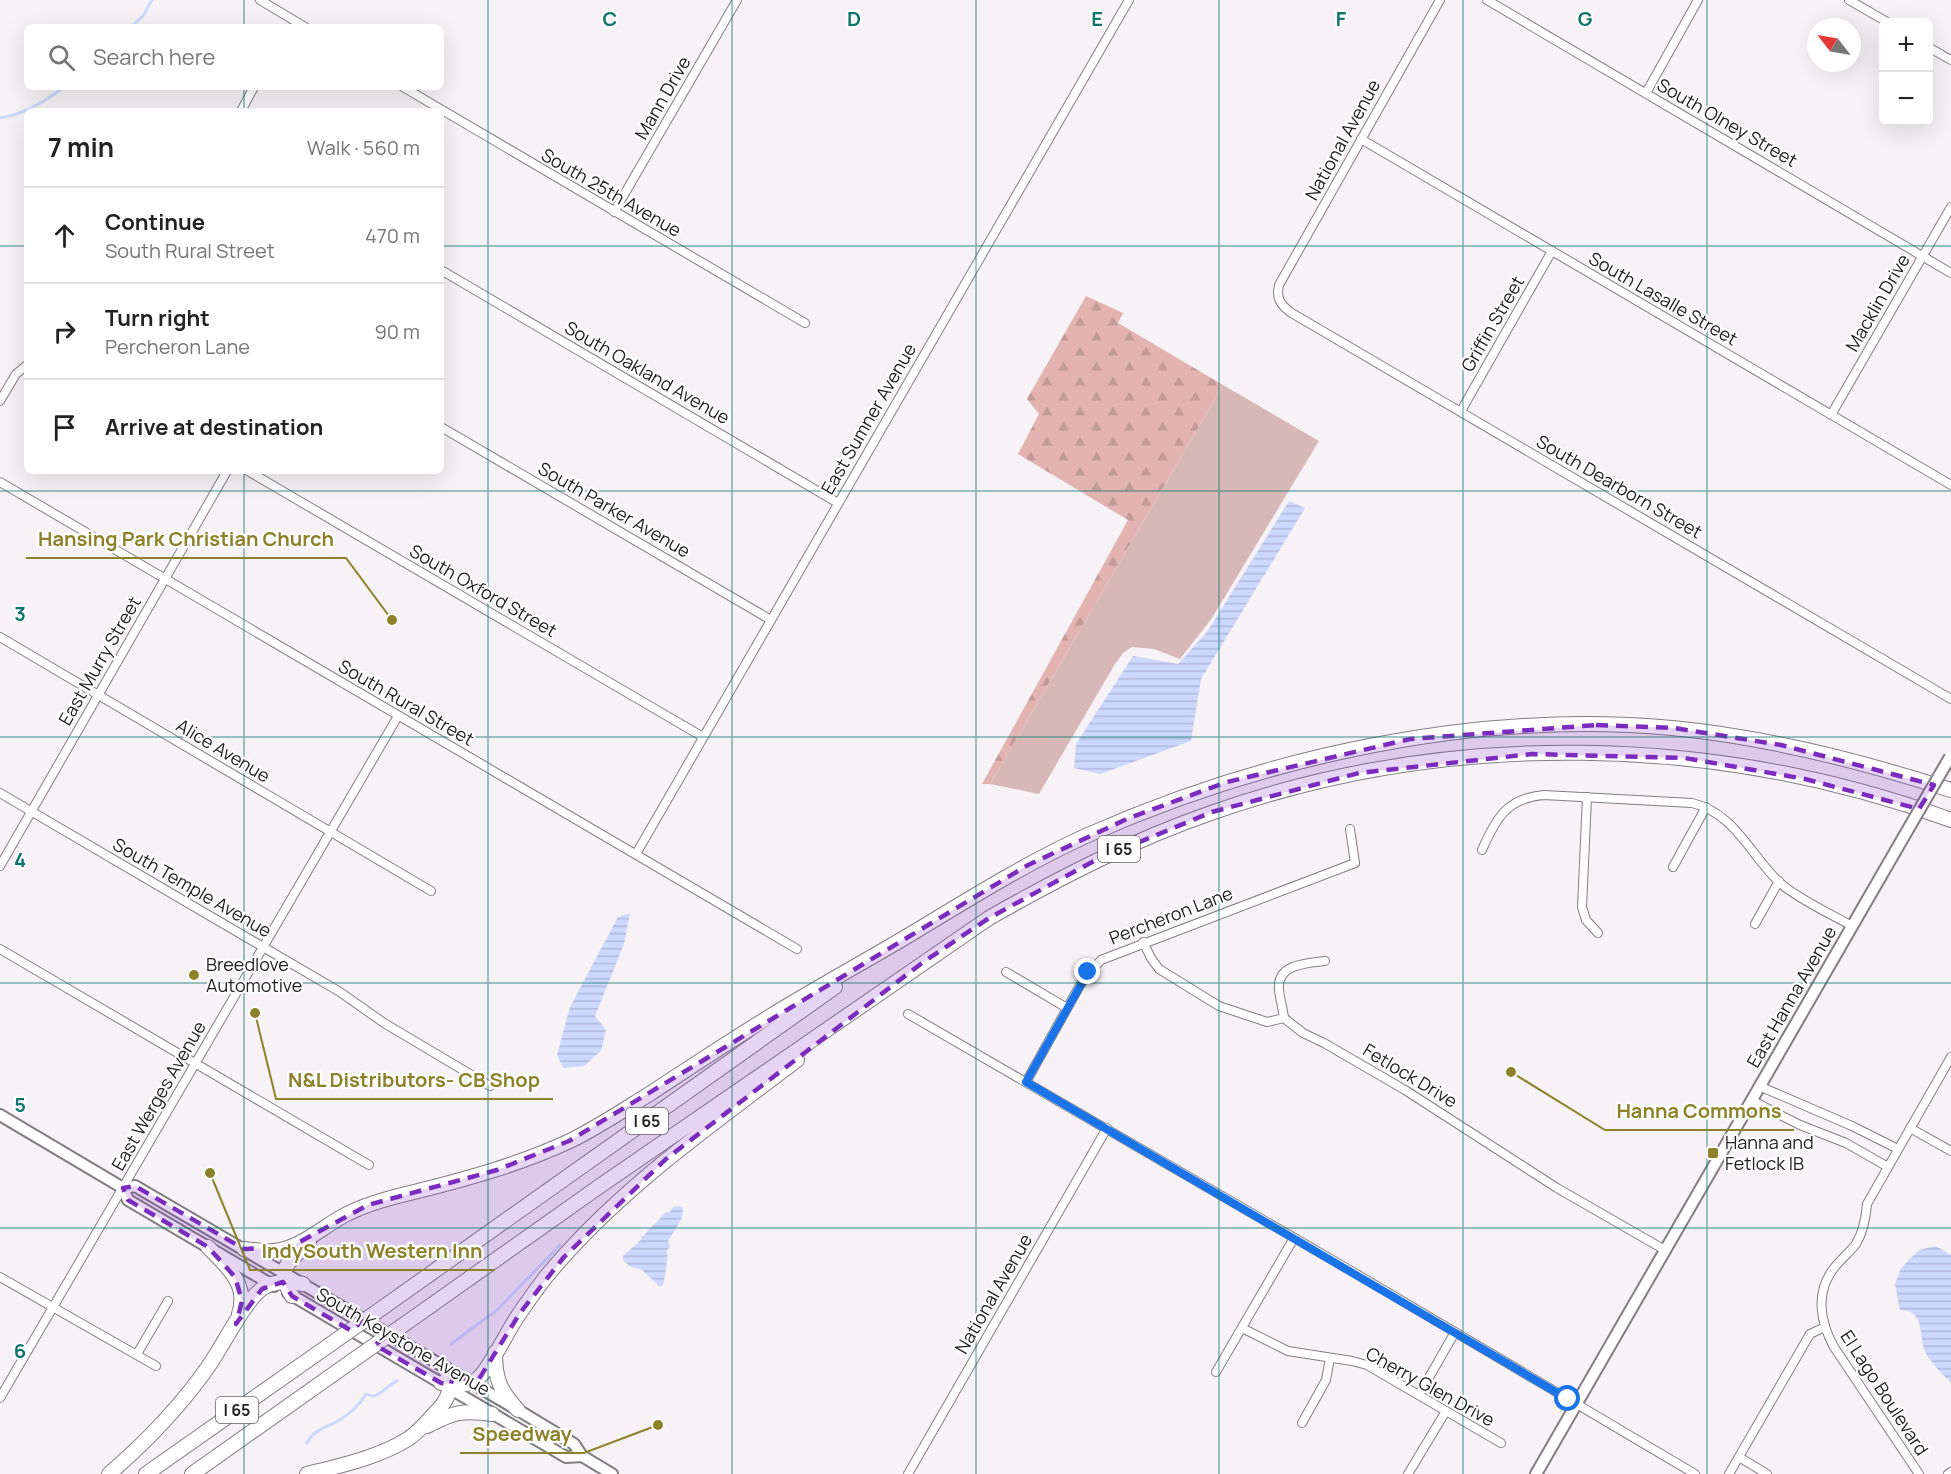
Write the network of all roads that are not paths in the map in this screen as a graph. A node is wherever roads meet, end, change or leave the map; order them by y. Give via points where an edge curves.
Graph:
1 (260, 0) edge
2 (737, 0) edge
3 (1129, 0) edge
4 (1440, 0) edge
5 (1487, 0) edge
6 (1698, 0) edge
7 (1849, 0) edge
8 (1880, 18) edge
9 (291, 23) edge
10 (1933, 49) edge
11 (1951, 60) edge
12 (252, 90) edge
13 (408, 90) edge
14 (1646, 93) junction
15 (242, 108) edge
16 (434, 108) edge
17 (444, 114) edge
18 (1361, 139) junction
19 (1951, 207) edge
20 (614, 212) junction
21 (1552, 251) junction
22 (1923, 256) junction
23 (444, 272) edge
24 (1951, 273) edge
25 (1277, 296) joint
26 (805, 323) dead end
27 (24, 367) edge
28 (0, 401) edge
29 (1461, 411) junction
30 (1831, 415) junction
31 (444, 429) edge
32 (225, 474) edge
33 (253, 474) edge
34 (0, 482) edge
35 (1951, 485) edge
36 (838, 503) junction
37 (165, 579) junction
38 (771, 620) junction
39 (0, 638) edge
40 (98, 695) junction
41 (1951, 699) edge
42 (398, 716) junction
43 (703, 737) junction
44 (1950, 756) edge
45 (1949, 790) edge
46 (0, 793) edge
47 (1587, 797) junction
48 (1706, 807) junction
49 (31, 812) junction
50 (1951, 820) edge
51 (1350, 828) dead end
52 (330, 832) junction
53 (1482, 850) dead end
54 (636, 854) junction
55 (0, 866) edge
56 (1673, 867) dead end
57 (1779, 881) junction
58 (431, 891) dead end
59 (1755, 924) dead end
60 (1852, 926) junction
61 (1598, 933) dead end
62 (908, 935) junction
63 (1143, 942) junction
64 (263, 947) junction
65 (0, 949) edge
66 (797, 949) dead end
67 (1325, 961) dead end
68 (922, 963) junction
69 (1006, 972) dead end
70 (1066, 1008) junction
71 (908, 1014) dead end
72 (1284, 1018) junction
73 (1951, 1058) edge
74 (195, 1063) junction
75 (1026, 1082) junction
76 (490, 1086) dead end
77 (1759, 1086) junction
78 (1751, 1100) junction
79 (0, 1115) edge
80 (1107, 1128) junction
81 (1910, 1128) junction
82 (1898, 1149) junction
83 (1951, 1151) edge
84 (369, 1165) dead end
85 (1888, 1167) junction
86 (123, 1188) junction
87 (318, 1231) junction
88 (1294, 1238) junction
89 (208, 1247) junction
90 (244, 1249) junction
91 (1665, 1250) junction
92 (0, 1277) edge
93 (280, 1280) junction
94 (303, 1284) joint
95 (292, 1296) joint
96 (168, 1300) dead end
97 (54, 1307) junction
98 (236, 1324) junction
99 (1825, 1327) junction
100 (1242, 1328) junction
101 (1455, 1332) junction
102 (495, 1353) junction
103 (136, 1354) junction
104 (1330, 1358) junction
105 (156, 1366) dead end
106 (446, 1368) junction
107 (1216, 1372) dead end
108 (471, 1383) junction
109 (447, 1385) junction
110 (1419, 1395) junction
111 (0, 1398) edge
112 (1576, 1404) junction
113 (518, 1410) junction
114 (1446, 1411) junction
115 (492, 1414) junction
116 (1302, 1423) dead end
117 (420, 1429) junction
118 (1501, 1443) dead end
119 (582, 1456) junction
120 (1739, 1457) junction
121 (109, 1474) edge
122 (146, 1474) edge
123 (192, 1474) edge
124 (307, 1474) edge
125 (612, 1474) edge
126 (908, 1474) edge
127 (1408, 1474) edge
128 (1536, 1474) edge
129 (1695, 1474) edge
130 (1729, 1474) edge
131 (1767, 1474) edge
132 (1919, 1474) edge

1 - 9 street
2 - 20 street, Mann Drive
3 - 36 street, East Sumner Avenue
4 - 18 street, National Avenue
5 - 14 street, South Olney Street
6 - 14 street
7 - 8 street
10 - 11 street
12 - 15 street
13 - 16 street, South 25th Avenue
14 - 22 street, South Olney Street
17 - 20 street, South 25th Avenue
18 - 21 street, South Lasalle Street
18 - 25 street, National Avenue via 1279,285
19 - 22 street, Macklin Drive
20 - 26 street, South 25th Avenue
21 - 29 street, Griffin Street
21 - 30 street, South Lasalle Street
22 - 24 street, South Olney Street
22 - 30 street, Macklin Drive
23 - 36 street, South Oakland Avenue
25 - 29 street, South Dearborn Street via 1290,312
27 - 28 street
29 - 41 street, South Dearborn Street
30 - 35 street, South Lasalle Street
31 - 38 street, South Parker Avenue
32 - 37 street, East Murry Street
33 - 43 street, South Oxford Street
34 - 37 street, South Rural Street
36 - 38 street, East Sumner Avenue
37 - 40 street, East Murry Street
37 - 42 street, South Rural Street
38 - 43 street, East Sumner Avenue
39 - 40 street, Alice Avenue
40 - 49 street, East Murry Street
40 - 52 street, Alice Avenue
42 - 52 street, East Werges Avenue
42 - 54 street, South Rural Street
43 - 54 street, East Sumner Avenue
44 - 60 main road, East Hanna Avenue, bridge
45 - 62 highway, I 65 via 1797,749 1674,728 1533,727 1410,739 1283,766 1155,807 1028,865
46 - 49 street, South Temple Avenue
47 - 48 street via 1684,802
47 - 53 street via 1544,795 1520,800 1500,815
47 - 61 street via 1582,908 1586,920
48 - 56 street
48 - 57 street via 1734,827
49 - 55 street, East Murry Street
49 - 64 street, South Temple Avenue
50 - 68 highway, I 65 via 1837,786 1685,758 1547,753 1418,763 1285,790 1166,829 1037,890
51 - 63 street, Percheron Lane via 1355,863
52 - 58 street, Alice Avenue
52 - 64 street, East Werges Avenue
54 - 66 street, South Rural Street
57 - 59 street
57 - 60 street
60 - 77 main road, East Hanna Avenue
62 - 87 highway via 569,1141 481,1175 368,1205
62 - 122 highway, I 65, bridge
63 - 70 street, Percheron Lane via 1101,960
63 - 72 street via 1160,969 1219,1006 1266,1022
64 - 74 street, East Werges Avenue
64 - 76 street, South Temple Avenue
65 - 74 street
67 - 72 street via 1293,966 1284,973 1279,989
68 - 102 highway via 628,1191 544,1280
68 - 123 highway, I 65, bridge
69 - 70 street
70 - 75 street, Percheron Lane
71 - 75 street
72 - 91 street, Fetlock Drive via 1303,1033 1415,1096 1557,1188
73 - 81 street
74 - 84 street
74 - 86 street, East Werges Avenue
75 - 80 street
77 - 78 main road, East Hanna Avenue
77 - 82 street
78 - 85 street via 1846,1143
78 - 91 main road, East Hanna Avenue
79 - 86 main road
80 - 88 street
80 - 126 street, National Avenue
81 - 82 street
81 - 83 street
82 - 85 street
85 - 99 street via 1867,1203 1857,1241 1824,1284 1821,1309
86 - 89 main road via 128,1200
86 - 90 main road via 135,1186
86 - 97 street, East Werges Avenue
87 - 90 highway via 281,1250
87 - 93 highway via 288,1262
88 - 100 street
88 - 101 street
89 - 93 main road
89 - 98 highway via 239,1282 242,1301
90 - 93 main road
91 - 112 main road, East Hanna Avenue
92 - 97 street
93 - 94 highway
93 - 95 highway
93 - 98 highway via 255,1295
94 - 106 main road, South Keystone Avenue
95 - 109 main road, South Keystone Avenue
96 - 103 street
97 - 103 street
97 - 111 street, East Werges Avenue
98 - 121 highway via 179,1404
99 - 120 street via 1810,1334
99 - 132 street, El Lago Boulevard via 1834,1347
100 - 104 street, Cherry Glen Drive via 1282,1349
100 - 107 street
101 - 110 street
101 - 112 street
102 - 108 highway via 479,1379
102 - 113 highway via 495,1370 505,1396
103 - 105 street
104 - 110 street, Cherry Glen Drive via 1363,1363
104 - 116 street via 1326,1380
106 - 108 main road, South Keystone Avenue
106 - 109 highway via 450,1375
108 - 109 highway
108 - 113 main road, South Keystone Avenue
109 - 115 main road, South Keystone Avenue
109 - 117 highway via 443,1404
110 - 114 street, Cherry Glen Drive
112 - 128 main road, East Hanna Avenue
112 - 129 street
113 - 119 main road, South Keystone Avenue via 574,1444
114 - 118 street, Cherry Glen Drive
114 - 127 street
115 - 117 highway via 465,1411
115 - 119 main road, South Keystone Avenue via 566,1457
117 - 124 highway via 368,1458
119 - 125 main road, South Keystone Avenue
120 - 130 street
120 - 131 street

